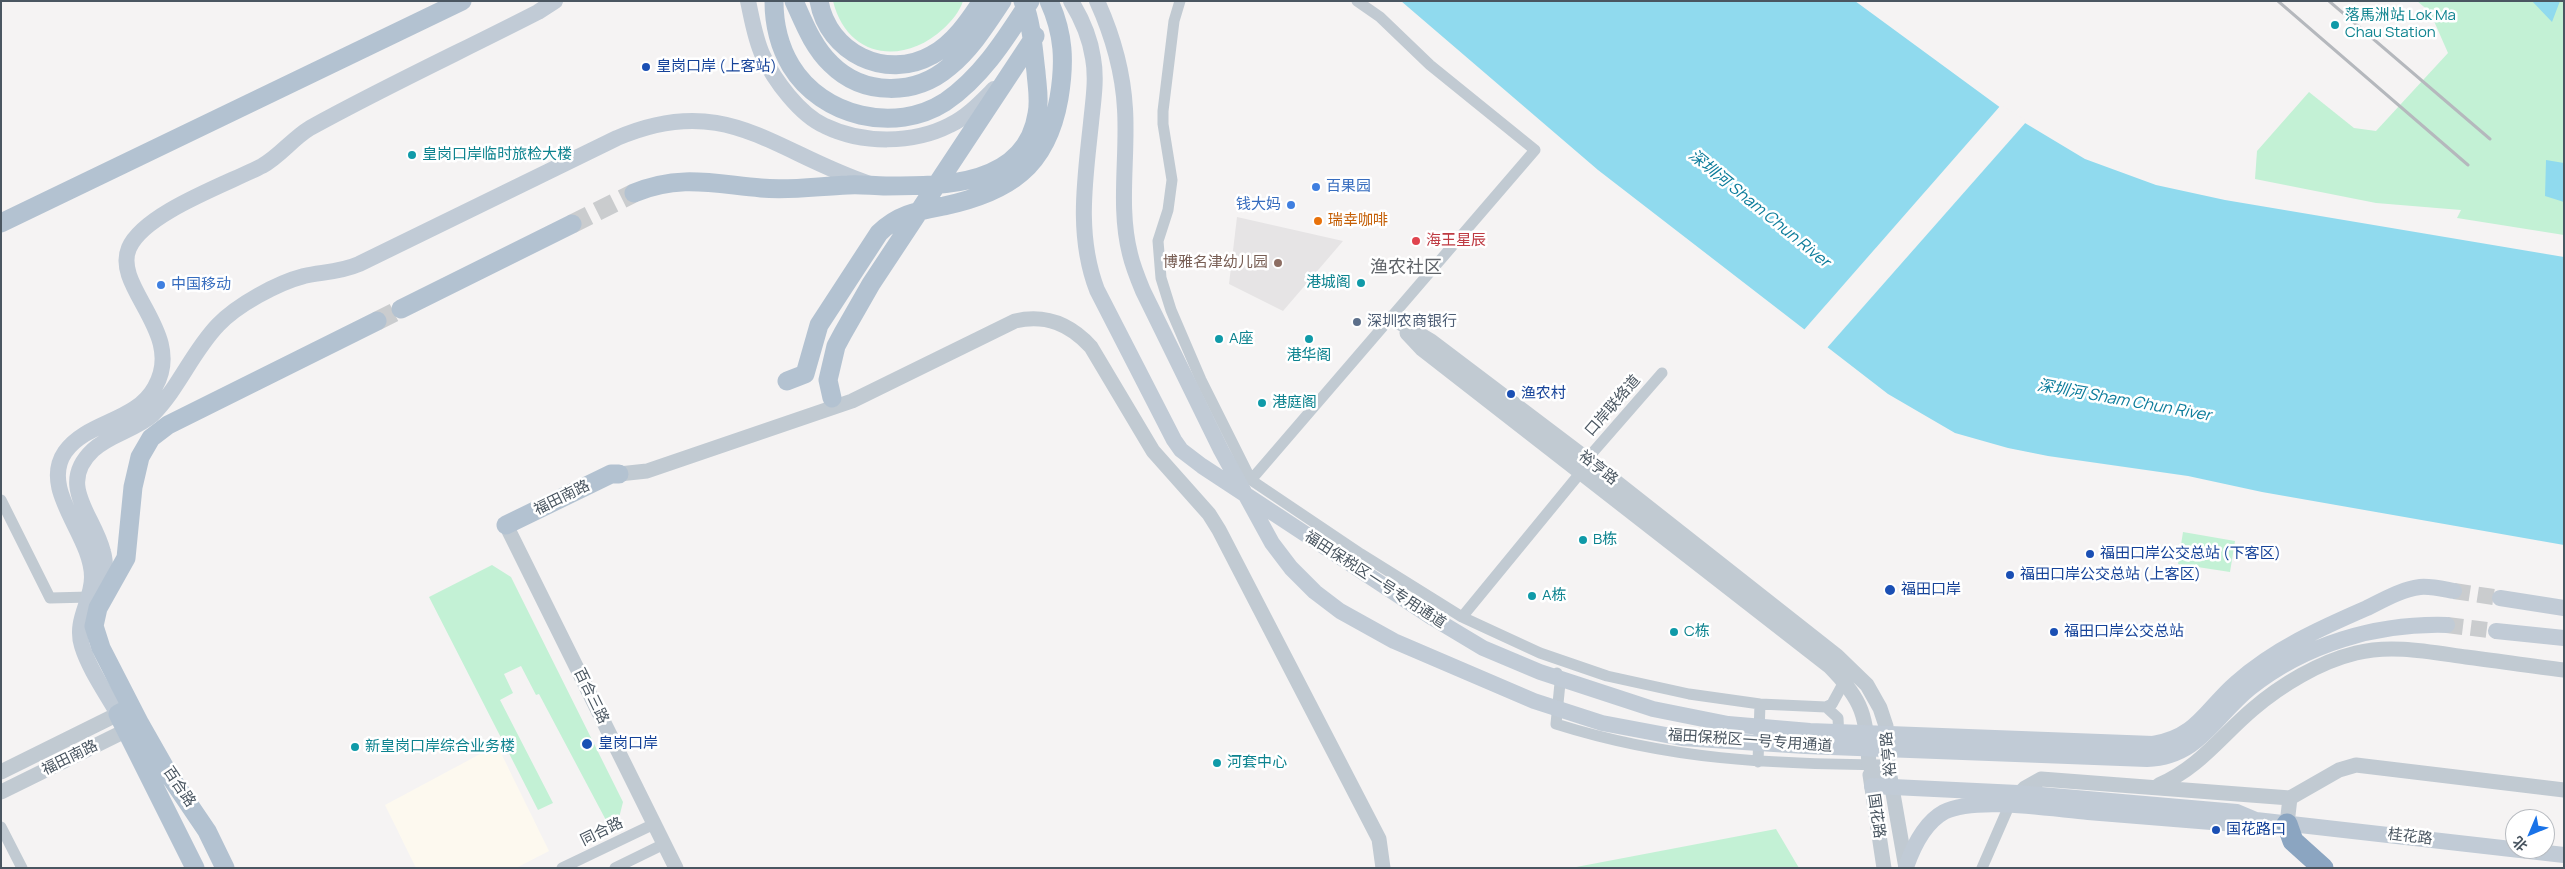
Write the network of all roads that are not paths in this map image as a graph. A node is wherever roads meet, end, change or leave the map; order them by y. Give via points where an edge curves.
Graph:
1 (462, 1) edge
2 (555, 1) edge
3 (749, 1) edge
4 (774, 1) edge
5 (794, 1) edge
6 (811, 1) edge
7 (820, 1) edge
8 (982, 1) edge
9 (994, 1) edge
10 (1002, 1) edge
11 (1024, 1) edge
12 (1030, 1) edge
13 (1049, 1) edge
14 (1057, 1) edge
15 (1071, 1) edge
16 (1098, 1) edge
17 (1180, 1) edge
18 (1357, 1) edge
19 (836, 39) junction
20 (1020, 59) junction
21 (1038, 96) junction
22 (878, 186) junction
23 (634, 193) tunnel mouth
24 (1, 223) edge
25 (572, 224) tunnel mouth
26 (401, 309) tunnel mouth
27 (1392, 318) junction
28 (377, 321) tunnel mouth
29 (1662, 373) dead end
30 (786, 381) dead end
31 (832, 398) dead end
32 (1584, 466) junction
33 (619, 474) joint
34 (1251, 480) junction
35 (1, 500) edge
36 (506, 525) joint
37 (2454, 591) tunnel mouth
38 (96, 598) junction
39 (2500, 598) tunnel mouth
40 (2564, 608) edge
41 (1462, 617) junction
42 (2447, 625) tunnel mouth
43 (2496, 631) tunnel mouth
44 (2564, 638) edge
45 (1540, 653) junction
46 (2564, 670) edge
47 (1844, 682) junction
48 (1760, 704) junction
49 (1826, 708) junction
50 (129, 719) junction
51 (2128, 750) junction
52 (1758, 762) junction
53 (1840, 764) junction
54 (1869, 765) junction
55 (1888, 765) junction
56 (1, 772) edge
57 (1872, 786) junction
58 (2155, 786) junction
59 (1893, 787) junction
60 (2564, 790) edge
61 (1, 792) edge
62 (2290, 798) junction
63 (2014, 800) junction
64 (654, 824) junction
65 (2288, 824) junction
66 (1, 827) edge
67 (664, 844) junction
68 (2564, 855) edge
69 (22, 868) edge
70 (195, 868) edge
71 (225, 868) edge
72 (562, 868) edge
73 (615, 868) edge
74 (676, 868) edge
75 (1383, 868) edge
76 (1884, 868) edge
77 (1906, 868) edge
78 (1982, 868) edge
79 (2323, 868) edge

1 - 24 main road
2 - 38 main road via 306,130 268,162 157,218 136,236 127,253 126,264 160,341 163,359 160,374 154,390 142,403 72,444 57,472 61,493 89,552
3 - 20 main road via 769,67 797,105 824,126 847,134 870,138 914,138 934,132 966,115
4 - 12 main road via 779,39 792,67 807,86 839,108 875,118 896,118 930,110 944,102 992,57
5 - 10 main road via 810,36 830,64 856,82 885,89 912,86 949,68 973,43
6 - 19 main road
7 - 19 main road via 823,15
8 - 19 main road via 946,45 918,62 875,63 860,57
9 - 21 main road via 1029,62
11 - 21 main road via 1030,19
13 - 30 main road via 1062,34 1060,90 1050,131 1034,160 1019,176 998,189 966,200 910,212 888,223 819,325 805,374
14 - 20 main road
15 - 51 main road, 福田保税区一号专用通道 via 1086,29 1094,59 1083,198 1083,232 1088,263 1097,290 1165,426 1181,450 1202,466 1483,648 1540,672 1653,710 1728,724 1810,731
16 - 51 main road, 福田保税区一号专用通道 via 1112,42 1125,108 1126,220 1134,268 1184,376 1257,517 1291,568 1315,592 1363,625 1476,678 1602,723 1650,734 1730,742
17 - 34 street via 1174,21 1163,111 1172,180 1168,210 1158,240 1158,261 1171,310 1201,380
18 - 27 street via 1535,150
20 - 31 main road via 871,284 836,346 828,380
21 - 22 main road via 1038,111 1030,139 1016,157 999,170 954,183
22 - 23 main road via 848,184 784,190 679,181
22 - 38 main road via 738,127 705,121 662,124 617,138 359,264 339,272 295,279 255,298 214,330 152,414 134,428 96,447 81,466 77,491 103,550
25 - 26 main road
27 - 32 street, 裕亨路 via 1422,349
27 - 34 street
28 - 38 main road via 154,434 137,467 126,558
29 - 32 street, 口岸联络道
32 - 41 street, 口岸联络道
32 - 47 street, 裕亨路 via 1813,652
32 - 55 street, 裕亨路 via 1829,650 1860,677 1880,708 1886,726
33 - 36 main road, 福田南路 via 611,474
33 - 75 street via 647,471 844,404 1015,321 1045,318 1063,324 1091,347 1153,451 1209,514 1219,530 1379,839
34 - 41 street
35 - 38 street via 50,598
36 - 64 street, 百合三路
37 - 51 main road via 2419,587 2322,628 2248,673 2180,738
38 - 50 main road via 97,638
39 - 40 main road
41 - 45 street
42 - 51 main road via 2356,636 2320,647 2292,660 2251,687 2188,748 2164,758
43 - 44 main road
45 - 48 street via 1570,665 1645,685
45 - 52 street via 1559,678 1556,724 1656,750
46 - 58 street via 2410,650 2377,650 2349,655 2326,663 2285,685 2253,709 2187,771
47 - 49 street via 1832,704
47 - 54 street, 裕亨路 via 1859,702 1866,726
48 - 49 street
48 - 52 street
49 - 53 street via 1838,718
50 - 56 street, 福田南路
50 - 61 street, 福田南路
50 - 70 main road, 百合路
50 - 71 main road, 百合路 via 207,832
52 - 53 street
53 - 54 street
54 - 55 street
54 - 57 street, 国花路
54 - 59 street, 裕亨路
55 - 59 street, 裕亨路
57 - 59 main road
57 - 76 street, 国花路
58 - 62 street
58 - 63 street via 2041,779
59 - 63 main road
59 - 77 street, 国花路
60 - 62 street via 2356,765 2339,770
62 - 65 street
63 - 65 main road, 桂花路 via 2236,824 2256,820
63 - 77 main road via 1944,812 1921,835
63 - 78 street
64 - 67 street, 百合三路
64 - 72 street, 同合路
65 - 68 main road, 桂花路
65 - 79 highway via 2293,841
66 - 69 street
67 - 73 street
67 - 74 street, 百合三路

